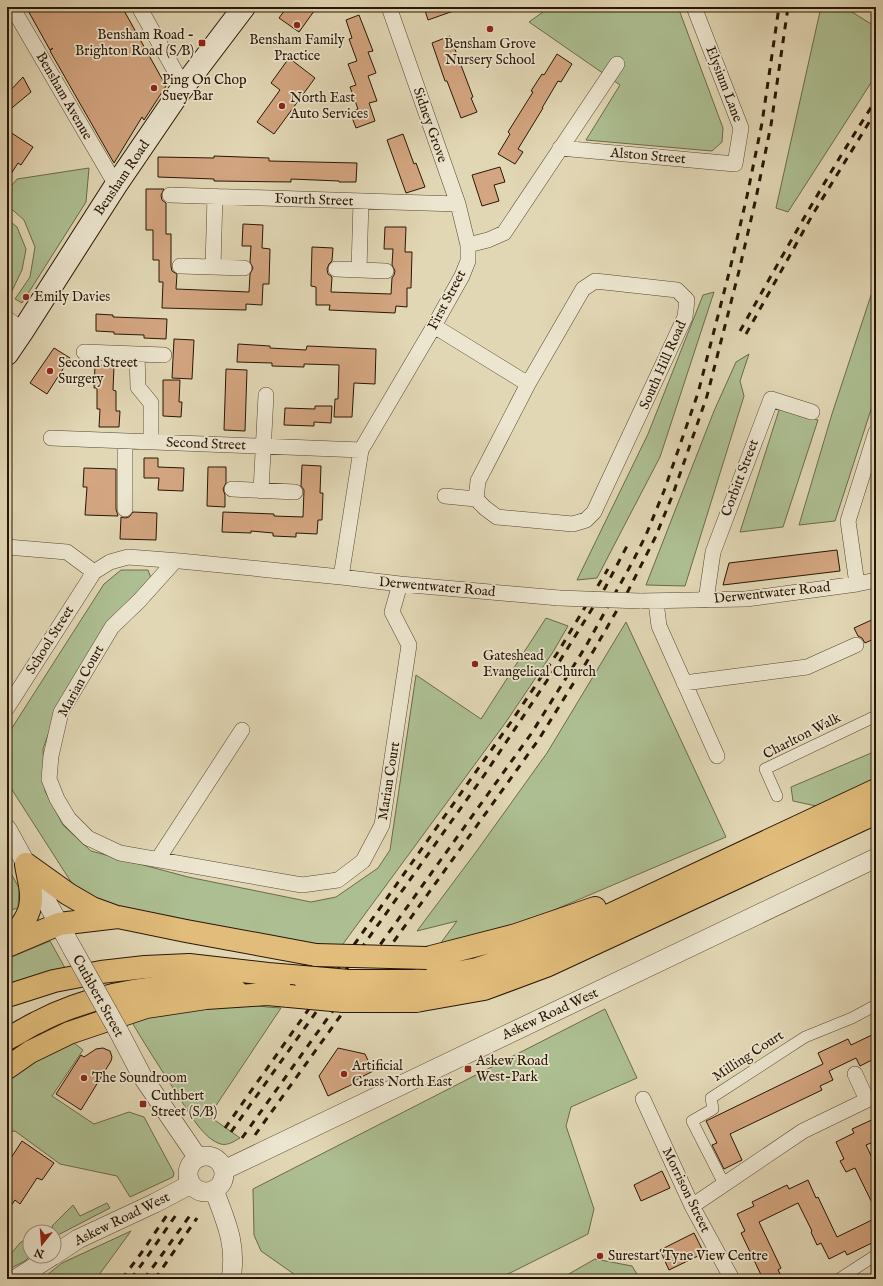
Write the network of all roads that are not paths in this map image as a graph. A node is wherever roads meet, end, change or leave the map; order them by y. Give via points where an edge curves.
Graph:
1 (12, 7) edge
2 (139, 7) edge
3 (244, 7) edge
4 (388, 7) edge
5 (694, 7) edge
6 (617, 64) dead end
7 (184, 87) junction
8 (560, 148) junction
9 (735, 164) joint
10 (116, 185) junction
11 (170, 195) dead end
12 (215, 196) junction
13 (361, 201) junction
14 (458, 204) junction
15 (468, 244) junction
16 (180, 266) dead end
17 (213, 267) junction
18 (244, 268) dead end
19 (336, 269) dead end
20 (359, 270) junction
21 (386, 271) dead end
22 (434, 326) junction
23 (15, 327) edge
24 (84, 352) dead end
25 (7, 354) edge
26 (138, 354) junction
27 (164, 355) dead end
28 (528, 384) junction
29 (266, 395) dead end
30 (812, 412) dead end
31 (876, 432) edge
32 (51, 438) dead end
33 (126, 441) junction
34 (151, 442) junction
35 (263, 446) junction
36 (361, 450) junction
37 (232, 489) dead end
38 (261, 491) junction
39 (295, 492) dead end
40 (444, 496) dead end
41 (476, 499) junction
42 (124, 508) dead end
43 (7, 547) edge
44 (175, 561) junction
45 (94, 572) junction
46 (341, 577) junction
47 (876, 580) edge
48 (400, 584) junction
49 (856, 584) junction
50 (706, 600) junction
51 (656, 602) junction
52 (856, 644) dead end
53 (684, 683) junction
54 (7, 708) edge
55 (876, 716) edge
56 (242, 730) dead end
57 (717, 756) dead end
58 (876, 790) edge
59 (777, 796) dead end
60 (876, 813) edge
61 (7, 829) edge
62 (876, 858) edge
63 (158, 859) junction
64 (26, 864) junction
65 (705, 870) junction
66 (118, 917) junction
67 (59, 924) junction
68 (7, 943) edge
69 (7, 946) edge
70 (268, 984) junction
71 (414, 991) junction
72 (7, 996) edge
73 (876, 1005) edge
74 (7, 1023) edge
75 (7, 1040) edge
76 (7, 1068) edge
77 (855, 1074) dead end
78 (643, 1099) dead end
79 (198, 1158) junction
80 (224, 1170) junction
81 (191, 1184) junction
82 (724, 1184) junction
83 (214, 1190) junction
84 (692, 1206) junction
85 (62, 1249) edge
86 (876, 1255) edge
87 (39, 1264) edge
88 (16, 1279) edge
89 (231, 1279) edge
90 (732, 1279) edge
91 (838, 1279) edge

1 - 10 street, Bensham Avenue
2 - 7 street
3 - 7 main road, Bensham Road
4 - 14 street, Sidney Grove
5 - 9 street, Elysium Lane via 741,128
6 - 8 street
7 - 10 main road, Bensham Road
8 - 9 street, Alston Street
8 - 15 street via 504,233 488,240
10 - 23 main road, Bensham Road
11 - 12 street, Fourth Street
12 - 13 street, Fourth Street
12 - 17 street
13 - 14 street, Fourth Street
13 - 20 street
14 - 15 street, Sidney Grove
15 - 22 street, First Street via 468,261 462,276
16 - 17 street
17 - 18 street
19 - 20 street
20 - 21 street
22 - 28 street
22 - 36 street, First Street
23 - 25 main road, Bensham Road
24 - 26 street
26 - 27 street
26 - 34 street via 138,386 151,403
28 - 41 street, South Hill Road via 478,481
28 - 41 street, South Hill Road via 583,289 595,281 677,290 687,300 685,317 594,512 586,520 573,524 497,517
29 - 35 street
30 - 50 street, Corbitt Street via 771,399 713,552
31 - 49 street via 848,521
32 - 33 street, Second Street
33 - 34 street, Second Street
33 - 42 street
34 - 35 street, Second Street
35 - 36 street, Second Street
35 - 38 street
36 - 46 street, First Street
37 - 38 street
38 - 39 street
40 - 41 street
43 - 45 street via 67,552
44 - 45 street, Derwentwater Road via 128,557 110,562
44 - 46 street, Derwentwater Road
44 - 63 street, Marian Court via 112,627 61,712 51,756 49,779 69,819 88,838 120,853
45 - 54 street, School Street
46 - 48 street, Derwentwater Road
47 - 49 street, Derwentwater Road
48 - 51 street, Derwentwater Road, bridge via 559,598
48 - 63 street, Marian Court via 392,612 409,646 382,825 363,861 338,880 302,885
49 - 50 street, Derwentwater Road via 746,599
50 - 51 street, Derwentwater Road
51 - 53 street via 659,626
52 - 53 street via 807,667
53 - 57 street
55 - 59 street, Charlton Walk via 765,769
56 - 63 street
58 - 65 main road
60 - 71 main road via 546,966 484,989
61 - 64 street, Cuthbert Street
62 - 80 street, Askew Road West
64 - 66 main road via 92,908
64 - 67 street, Cuthbert Street
64 - 68 main road via 31,898 29,911
65 - 66 main road, bridge via 516,935 427,958 316,955
65 - 71 main road via 535,950
66 - 67 main road
67 - 69 main road
67 - 79 street, Cuthbert Street, bridge via 142,1076
70 - 71 main road, bridge via 304,977
70 - 71 main road, bridge via 289,996 343,1001
70 - 72 main road via 189,965 145,967 54,981
70 - 74 main road via 194,972 137,977 70,994 30,1009
70 - 75 main road via 152,988 121,993 77,1005 37,1022
70 - 76 main road via 206,998 146,1007 69,1033 30,1052
73 - 82 street, Milling Court via 805,1037 711,1098 714,1109 692,1121
77 - 82 street via 867,1100 803,1131
78 - 84 street, Morrison Street
79 - 80 street via 205,1156 216,1159
79 - 81 street via 188,1171
80 - 83 street via 222,1182
81 - 83 street via 203,1192
81 - 85 street, Askew Road West
82 - 84 street
83 - 89 street via 233,1245
84 - 90 street, Morrison Street
86 - 91 street
87 - 88 street, Askew Road West

